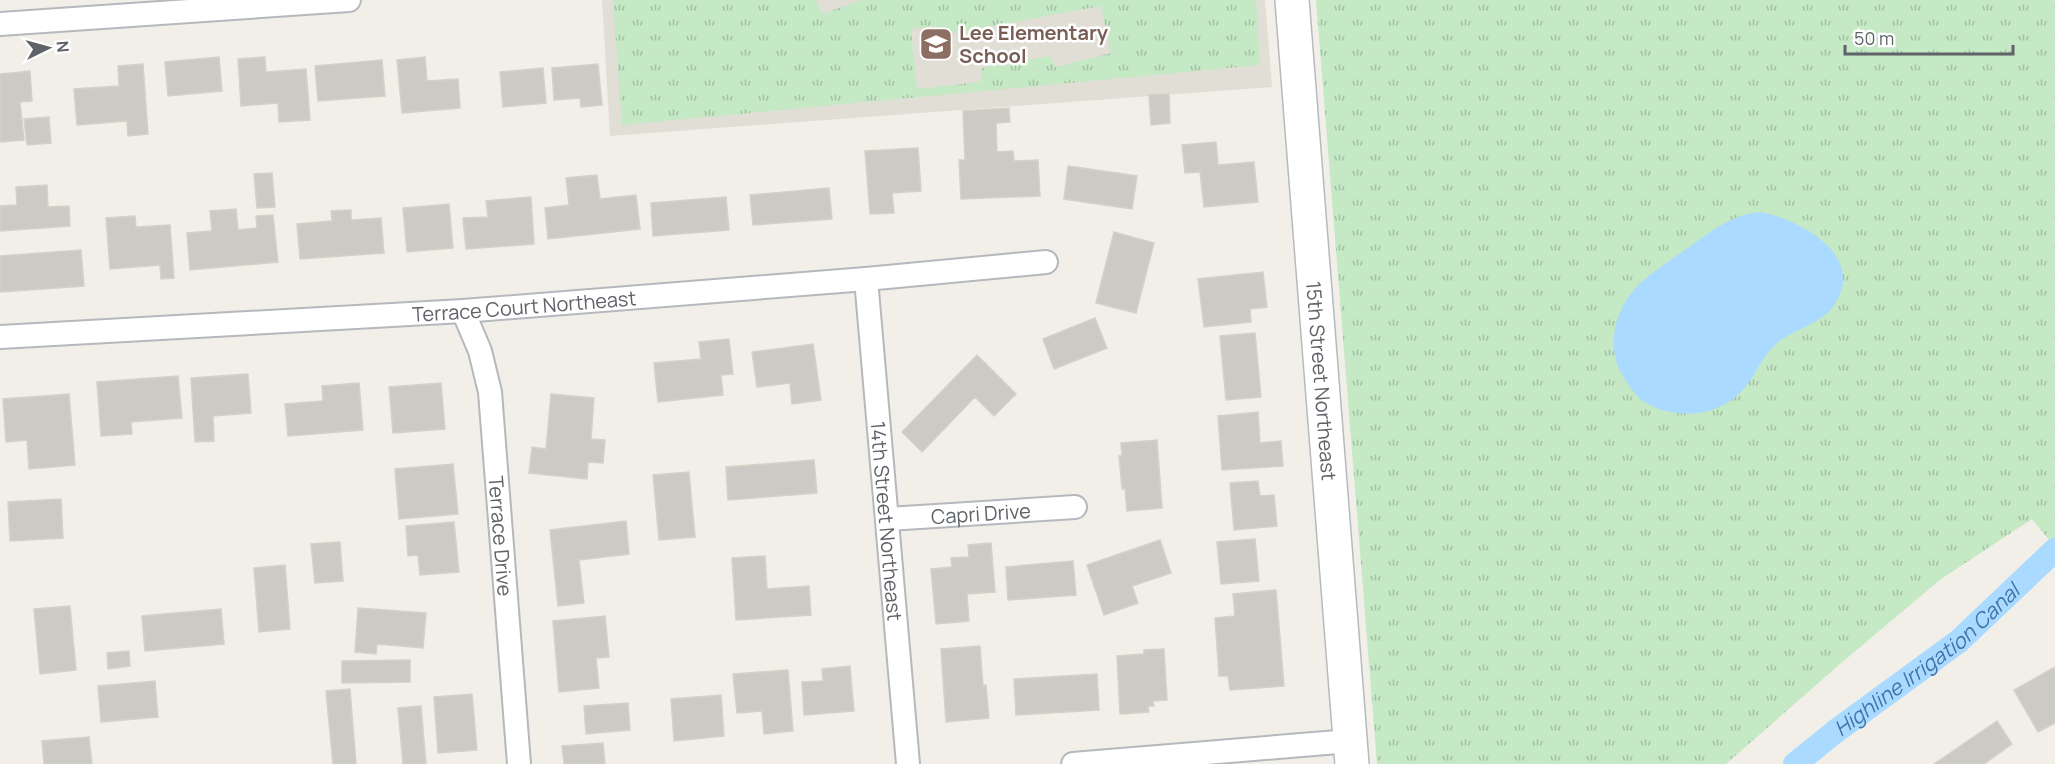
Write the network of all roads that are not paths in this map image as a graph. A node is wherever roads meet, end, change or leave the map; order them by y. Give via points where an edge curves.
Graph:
1 (349, 0) edge
2 (1292, 0) edge
3 (0, 24) edge
4 (1046, 262) dead end
5 (866, 279) junction
6 (463, 310) junction
7 (0, 337) edge
8 (1075, 507) dead end
9 (888, 519) junction
10 (1351, 753) edge
11 (519, 764) edge
12 (908, 764) edge
13 (1073, 764) edge

1 - 3 street
2 - 10 street, 15th Street Northeast
4 - 5 street, Terrace Court Northeast
5 - 6 street, Terrace Court Northeast
5 - 9 street, 14th Street Northeast
6 - 7 street, Terrace Court Northeast
6 - 11 street, Terrace Drive via 480,351 490,392
8 - 9 street, Capri Drive
9 - 12 street, 14th Street Northeast
10 - 13 street

